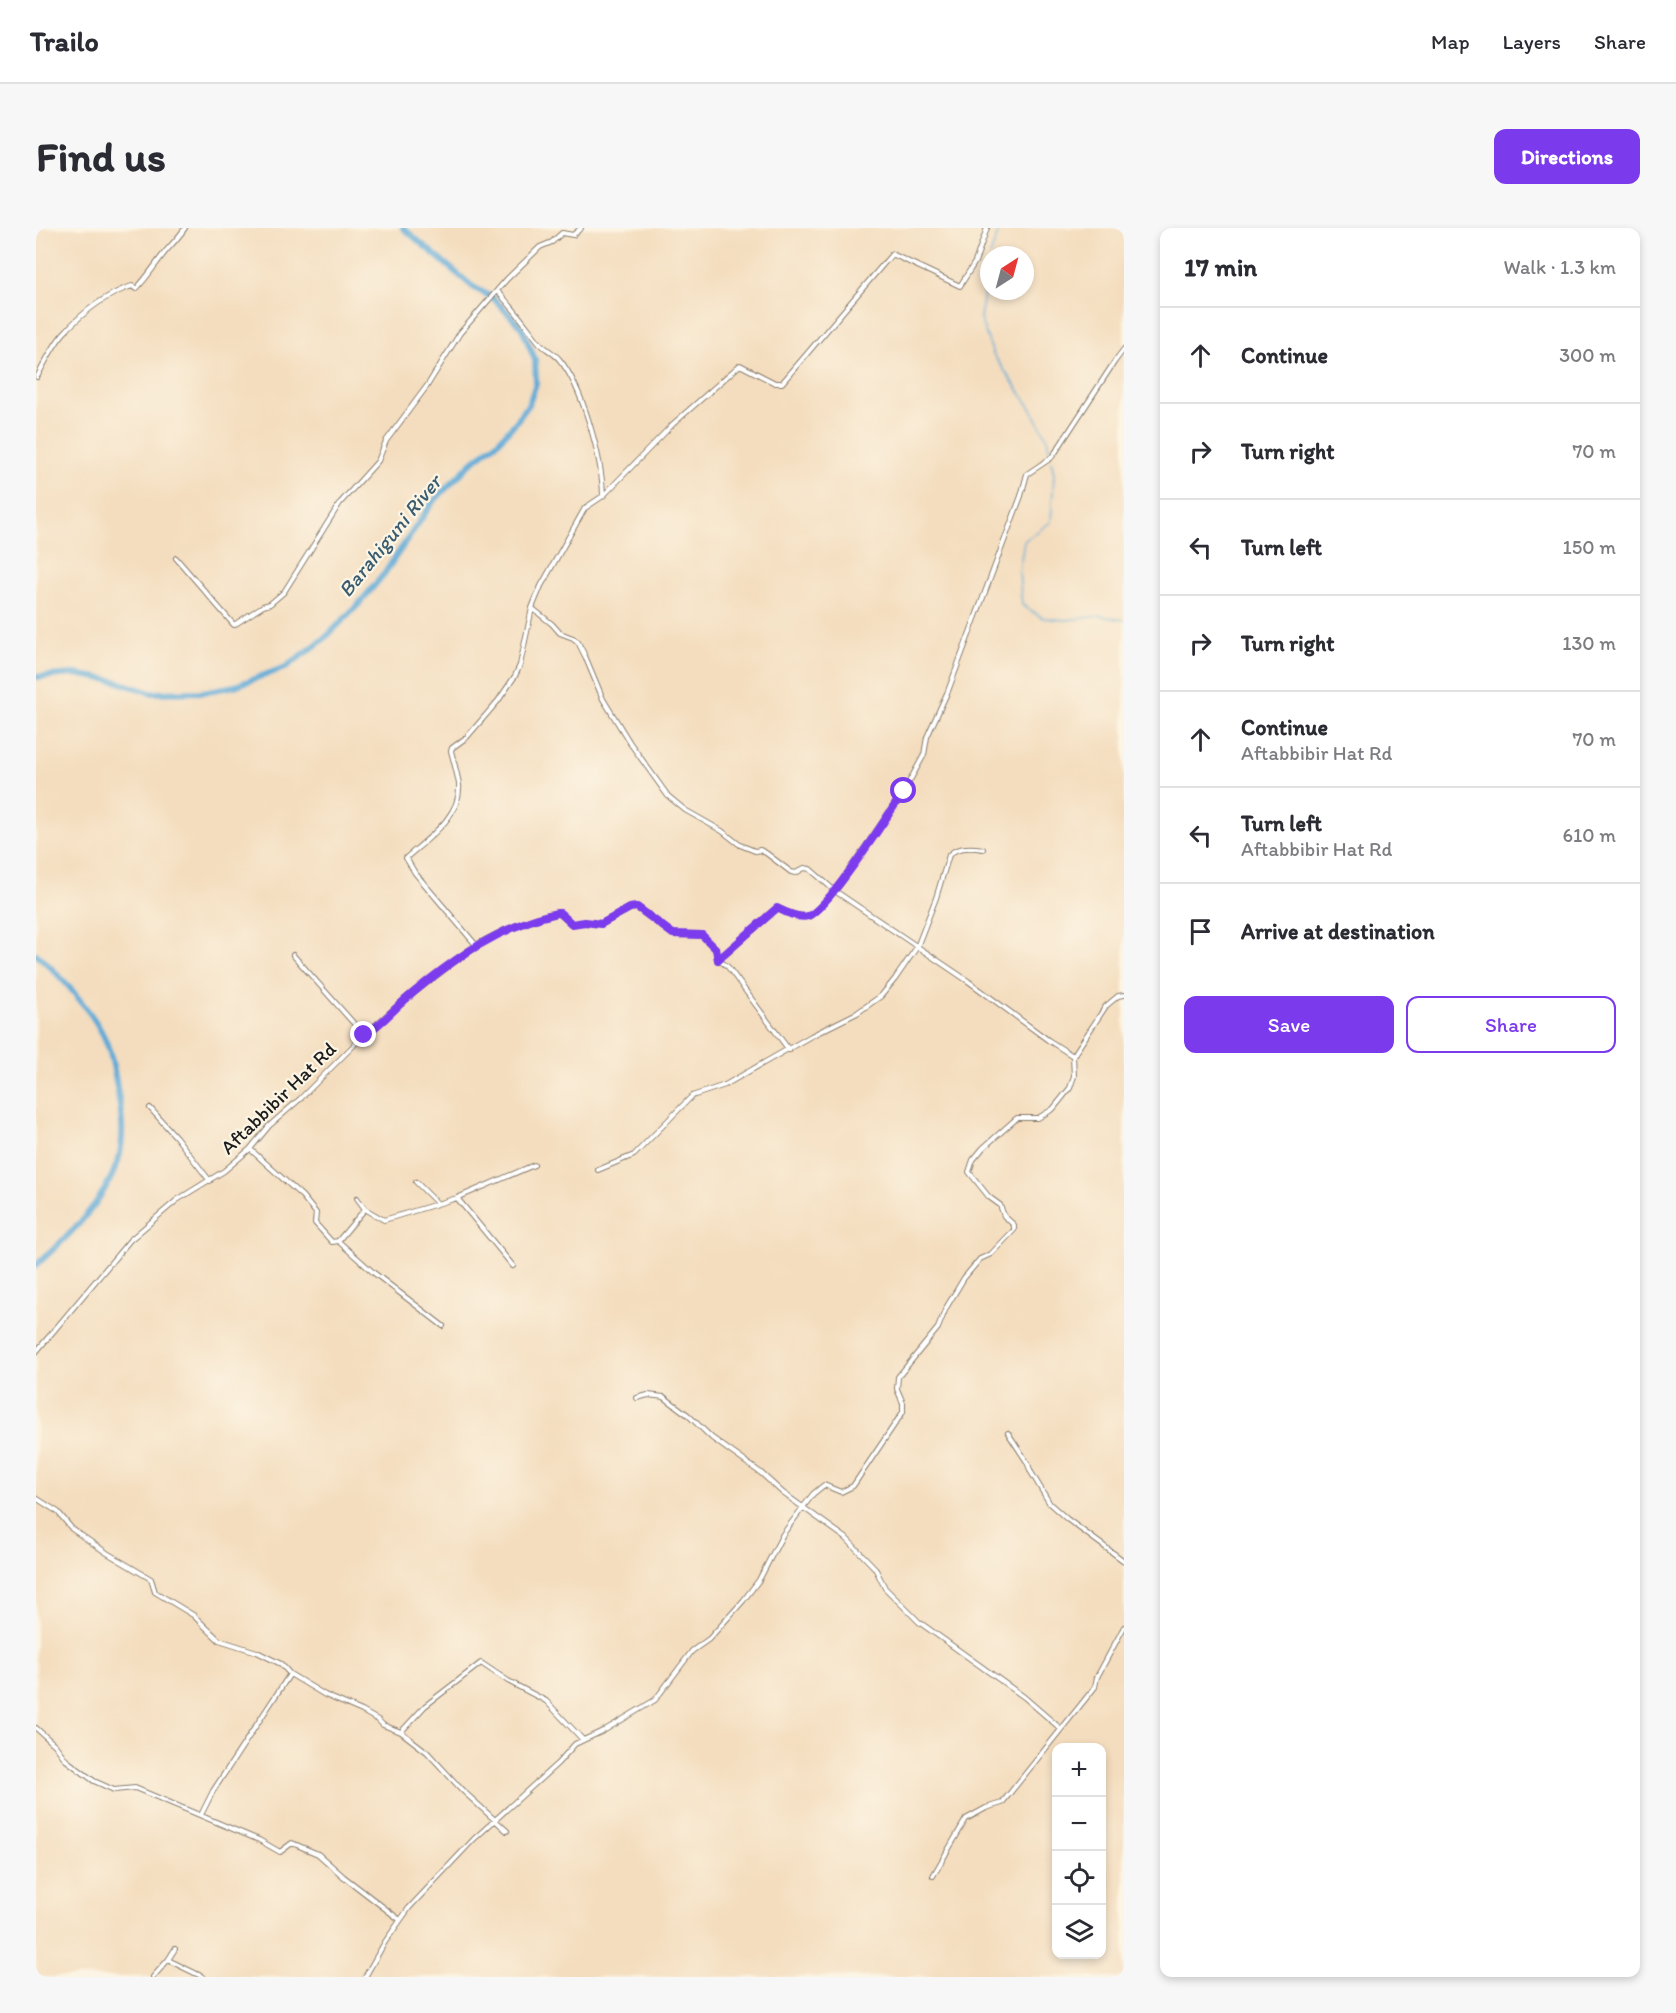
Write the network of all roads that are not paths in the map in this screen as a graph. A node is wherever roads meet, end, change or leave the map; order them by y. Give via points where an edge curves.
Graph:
1 (185, 228) edge
2 (581, 228) edge
3 (987, 228) edge
4 (495, 292) junction
5 (1124, 349) edge
6 (37, 377) edge
7 (603, 496) junction
8 (176, 558) dead end
9 (532, 608) junction
10 (983, 849) dead end
11 (835, 891) junction
12 (476, 945) junction
13 (917, 947) junction
14 (293, 955) dead end
15 (718, 960) junction
16 (1124, 995) edge
17 (364, 1035) junction
18 (789, 1050) junction
19 (1073, 1056) junction
20 (150, 1108) dead end
21 (250, 1149) junction
22 (534, 1166) dead end
23 (598, 1170) dead end
24 (210, 1181) junction
25 (416, 1182) dead end
26 (357, 1198) dead end
27 (457, 1198) junction
28 (437, 1203) junction
29 (364, 1209) junction
30 (338, 1241) junction
31 (513, 1266) dead end
32 (443, 1326) dead end
33 (36, 1352) edge
34 (637, 1398) dead end
35 (1008, 1433) dead end
36 (36, 1498) edge
37 (803, 1506) junction
38 (1124, 1561) edge
39 (1124, 1627) edge
40 (290, 1674) junction
41 (36, 1728) edge
42 (1061, 1729) junction
43 (401, 1732) junction
44 (583, 1740) junction
45 (201, 1815) junction
46 (507, 1831) dead end
47 (933, 1876) dead end
48 (400, 1920) junction
49 (175, 1949) dead end
50 (168, 1960) junction
51 (153, 1977) edge
52 (202, 1977) edge
53 (365, 1977) edge

1 - 6 street via 136,290 132,286 114,292 89,308 63,333
2 - 4 street via 573,235 562,233 552,243 544,244
3 - 7 street via 975,262 960,286 892,254 783,383 775,383 740,365 673,424
4 - 7 street via 540,344 559,359 572,379 602,471
4 - 8 street via 460,333 386,441 378,461 340,503 278,599 234,625
5 - 11 street via 1055,453 1027,474 948,691 927,737 924,755
7 - 9 street via 585,508 577,520
9 - 11 street via 560,633 578,642 603,699 668,796 740,845 762,851 794,874 810,869
9 - 12 street via 515,676 468,737 452,748 459,785 456,802 444,824 406,858
10 - 13 street via 953,850 949,855
11 - 13 street
11 - 15 street via 810,916 788,914 777,908
12 - 15 street, Aftabbibir Hat Rd via 505,930 557,913 572,924 596,924 637,907 676,934 702,935 716,949
12 - 17 street, Aftabbibir Hat Rd
13 - 18 street via 874,1002
13 - 19 street
14 - 17 street
15 - 18 street via 728,967
16 - 19 street via 1106,1006
17 - 21 street, Aftabbibir Hat Rd
18 - 23 street via 725,1084 692,1096 634,1155
19 - 37 street via 1070,1088 1053,1109 1038,1118 1017,1118 983,1148 969,1169 989,1197 1000,1205 1014,1230 964,1278 938,1328 898,1377 903,1412 853,1486 841,1492 824,1485
20 - 24 street
21 - 24 street, Aftabbibir Hat Rd
21 - 30 street via 302,1196 316,1213 315,1223 327,1237
22 - 27 street
24 - 33 street, Aftabbibir Hat Rd via 177,1200 130,1240
25 - 28 street
26 - 29 street
27 - 28 street
27 - 31 street
28 - 29 street via 384,1220
29 - 30 street
30 - 32 street
34 - 37 street via 664,1397
35 - 38 street via 1050,1504
36 - 40 street via 58,1512 72,1529 151,1579 155,1592 194,1615 219,1640 257,1652 281,1664
37 - 42 street via 859,1549 885,1588 919,1622 1024,1697
37 - 44 street via 743,1602 709,1639 692,1651 654,1700
39 - 42 street via 1095,1687
40 - 43 street
40 - 45 street
41 - 45 street via 66,1760 94,1781 114,1790 135,1788
42 - 47 street via 1002,1803 966,1819
43 - 44 street via 425,1706 481,1663 546,1701
43 - 46 street via 428,1752
44 - 48 street via 474,1839
45 - 48 street via 280,1852 292,1843 315,1852
48 - 53 street
49 - 50 street
50 - 51 street
50 - 52 street

